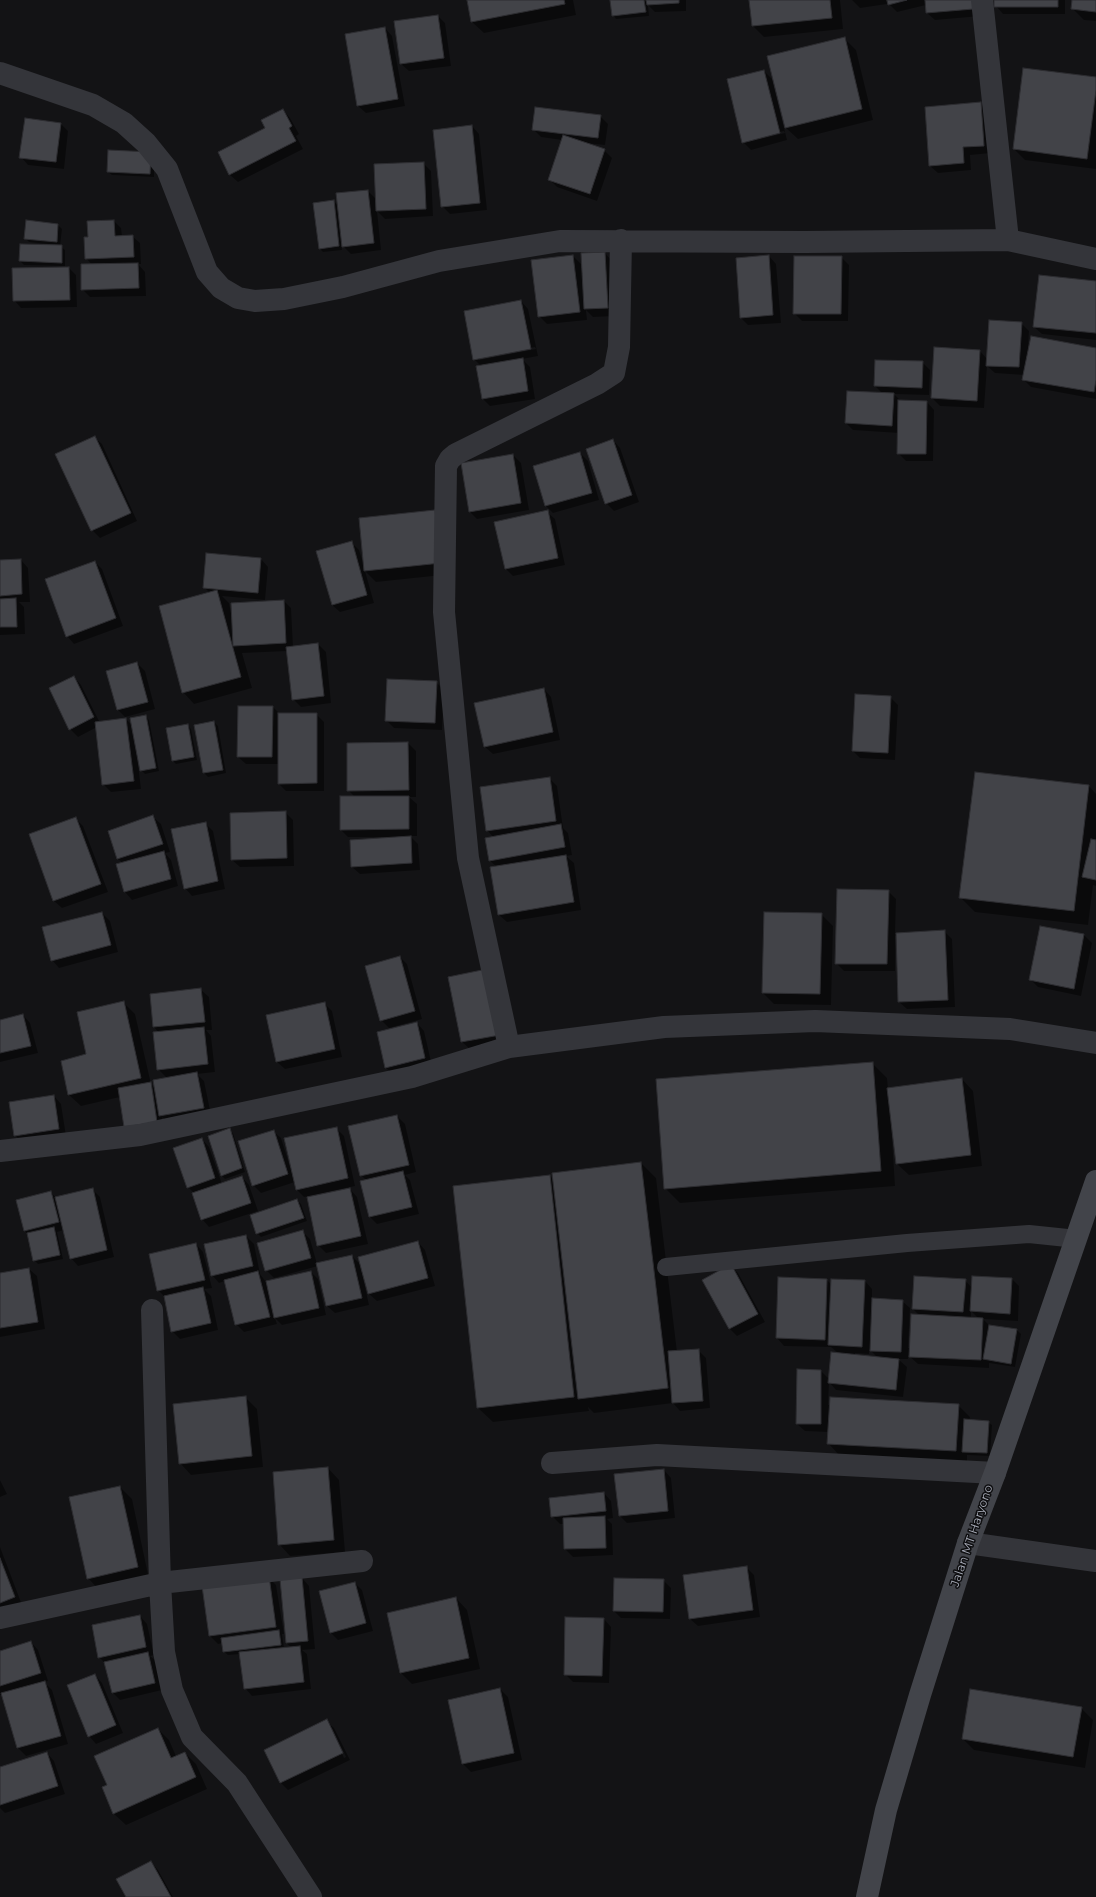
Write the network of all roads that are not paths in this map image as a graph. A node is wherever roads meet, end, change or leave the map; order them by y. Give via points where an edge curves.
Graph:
1 (982, 0) edge
2 (0, 73) edge
3 (621, 240) junction
4 (1008, 240) junction
5 (1096, 259) edge
6 (1096, 1043) edge
7 (509, 1047) junction
8 (0, 1151) edge
9 (1096, 1181) edge
10 (1077, 1239) junction
11 (666, 1267) dead end
12 (152, 1310) dead end
13 (552, 1463) dead end
14 (995, 1473) junction
15 (968, 1543) junction
16 (362, 1561) dead end
17 (1096, 1561) edge
18 (160, 1583) junction
19 (0, 1618) edge
20 (311, 1897) edge
21 (867, 1897) edge

1 - 4 street
2 - 3 street via 93,106 124,123 146,143 167,169 207,272 222,288 238,298 255,301 284,299 343,287 439,261 560,241
3 - 4 street
3 - 7 street via 619,347 614,373 597,384 456,454 446,466 444,612 468,858
4 - 5 street
6 - 7 street via 1010,1029 815,1021 664,1027
7 - 8 street via 412,1077 140,1135
9 - 10 main road, Jalan MT Haryono
10 - 11 lane via 1021,1235
10 - 14 main road, Jalan MT Haryono
12 - 18 street
13 - 14 street via 657,1455
14 - 15 main road, Jalan MT Haryono
15 - 17 street
15 - 21 main road, Jalan MT Haryono via 886,1810
16 - 18 street
18 - 19 street
18 - 20 street via 166,1660 172,1690 192,1738 237,1783

